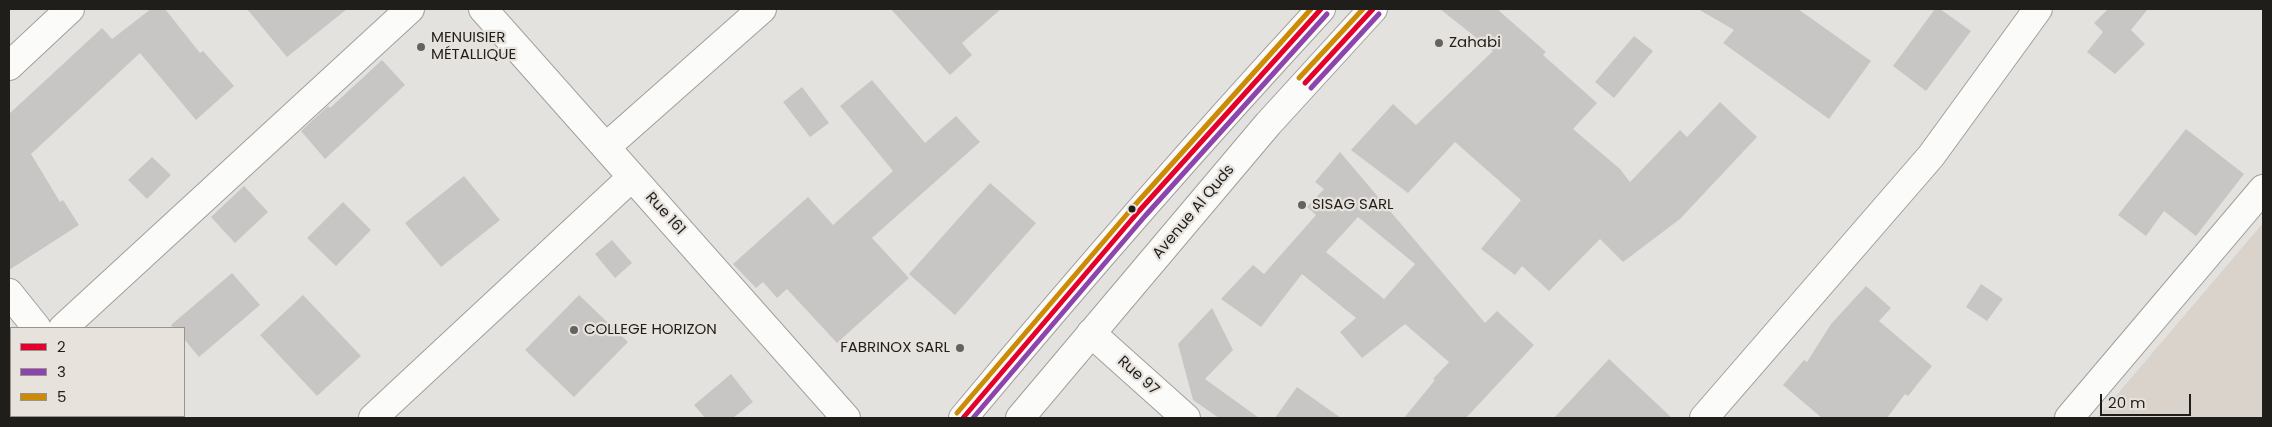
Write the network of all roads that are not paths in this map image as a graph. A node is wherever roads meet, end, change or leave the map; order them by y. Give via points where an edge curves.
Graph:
1 (70, 9) edge
2 (410, 9) edge
3 (483, 9) edge
4 (762, 9) edge
5 (1321, 9) edge
6 (1373, 9) edge
7 (2038, 9) edge
8 (9, 66) edge
9 (606, 147) junction
10 (632, 177) junction
11 (2263, 189) edge
12 (9, 293) edge
13 (36, 327) edge
14 (64, 327) edge
15 (1091, 333) junction
16 (841, 416) edge
17 (373, 418) edge
18 (962, 418) edge
19 (1020, 418) edge
20 (1186, 418) edge
21 (1704, 418) edge
22 (2069, 418) edge

1 - 8 street
2 - 14 street
3 - 9 street, Rue 161
4 - 9 street
5 - 18 street via 1238,98
6 - 15 street, Avenue Al Quds via 1268,124
7 - 21 street via 1930,156
9 - 10 street, Rue 161
10 - 16 street, Rue 161
10 - 17 street
11 - 22 street
12 - 13 street
15 - 19 street, Avenue Al Quds
15 - 20 street, Rue 97

